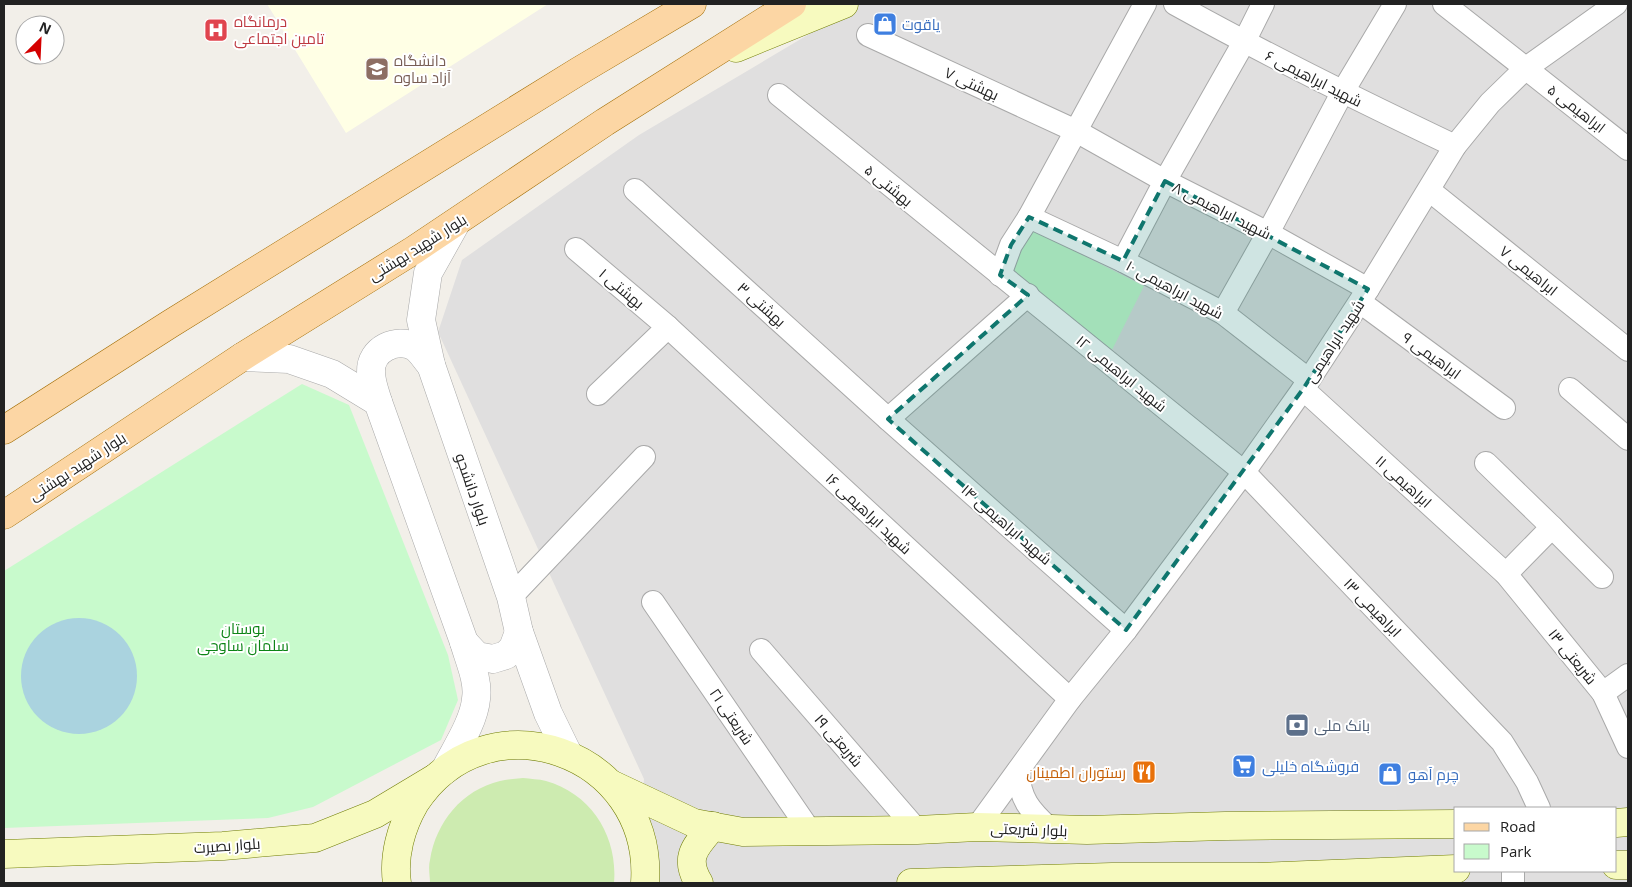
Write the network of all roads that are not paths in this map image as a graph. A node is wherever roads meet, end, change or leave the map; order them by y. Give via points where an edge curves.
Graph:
1 (792, 4) edge
2 (844, 4) edge
3 (1146, 4) edge
4 (1175, 4) edge
5 (1263, 4) edge
6 (1395, 4) edge
7 (1444, 4) edge
8 (687, 6) edge
9 (1602, 7) edge
10 (868, 35) dead end
11 (1244, 42) junction
12 (700, 63) junction
13 (1526, 68) junction
14 (1342, 93) junction
15 (779, 95) dead end
16 (1076, 131) junction
17 (1456, 146) junction
18 (1628, 149) edge
19 (1165, 181) junction
20 (635, 190) dead end
21 (1429, 190) junction
22 (1029, 217) junction
23 (456, 223) junction
24 (1268, 233) junction
25 (576, 249) dead end
26 (1123, 261) junction
27 (1000, 275) junction
28 (1028, 295) junction
29 (1364, 296) junction
30 (1223, 313) junction
31 (668, 327) junction
32 (1628, 350) edge
33 (242, 357) junction
34 (431, 365) junction
35 (1306, 385) junction
36 (1570, 389) dead end
37 (598, 394) dead end
38 (378, 402) junction
39 (1504, 408) dead end
40 (888, 419) junction
41 (4, 430) edge
42 (1628, 439) edge
43 (644, 457) dead end
44 (1486, 463) dead end
45 (1244, 472) junction
46 (4, 515) edge
47 (1552, 527) junction
48 (1506, 574) junction
49 (1602, 577) dead end
50 (511, 597) junction
51 (653, 602) dead end
52 (1126, 630) junction
53 (519, 632) junction
54 (464, 642) junction
55 (761, 650) dead end
56 (1628, 675) edge
57 (1603, 693) junction
58 (1070, 699) junction
59 (1628, 744) edge
60 (568, 754) junction
61 (1018, 771) junction
62 (440, 774) junction
63 (611, 784) junction
64 (1539, 807) edge
65 (1454, 824) edge
66 (713, 826) junction
67 (977, 827) junction
68 (1050, 829) junction
69 (917, 830) junction
70 (810, 831) junction
71 (4, 854) edge
72 (1454, 869) edge
73 (1382, 877) edge
74 (1258, 880) edge
75 (956, 882) edge
76 (397, 883) edge
77 (645, 883) edge
78 (699, 883) edge
79 (911, 883) edge

1 - 12 main road
2 - 12 main road, بلوار شهید بهشتی
3 - 16 street
4 - 11 street, شهید ابراهیمی ۶
5 - 11 street
6 - 14 street
7 - 13 street, ابراهیمی ۵
8 - 41 main road via 170,324
9 - 13 street, شهید ابراهیمی
10 - 16 street, بهشتی ۷
11 - 14 street, شهید ابراهیمی ۶
11 - 19 street
12 - 23 main road, بلوار شهید بهشتی via 605,122
13 - 17 street, شهید ابراهیمی via 1490,103
13 - 18 street, ابراهیمی ۵
14 - 17 street, شهید ابراهیمی ۶
14 - 24 street
15 - 27 street, بهشتی ۵
16 - 19 street, شهید ابراهیمی ۸
16 - 22 street
17 - 21 street, شهید ابراهیمی
19 - 24 street, شهید ابراهیمی ۸
19 - 26 street
20 - 40 street, بهشتی ۳
21 - 29 street, شهید ابراهیمی
21 - 32 street, ابراهیمی ۷
22 - 26 street, شهید ابراهیمی ۱۰
22 - 27 street via 1011,245
23 - 33 main road, بلوار شهید بهشتی
23 - 34 street, بلوار دانشجو via 428,273 421,320
24 - 29 street, شهید ابراهیمی ۸
24 - 30 street
25 - 31 street, بهشتی ۱
26 - 30 street, شهید ابراهیمی ۱۰
27 - 28 street, شهید ابراهیمی ۱۲
28 - 40 street
28 - 45 street, شهید ابراهیمی ۱۲
29 - 35 street, شهید ابراهیمی
29 - 39 street, ابراهیمی ۹
30 - 35 street, شهید ابراهیمی ۱۰
31 - 37 street
31 - 58 street, شهید ابراهیمی ۱۶
33 - 38 street via 289,360 332,374
33 - 46 main road, بلوار شهید بهشتی
34 - 38 street via 416,348 399,342 385,347 373,358 370,370
34 - 50 street, بلوار دانشجو
35 - 45 street, شهید ابراهیمی
35 - 48 street, ابراهیمی ۱۱
36 - 42 street
38 - 54 street
40 - 52 street, شهید ابراهیمی ۱۴
43 - 50 street
44 - 47 street
45 - 52 street, شهید ابراهیمی
45 - 64 street, ابراهیمی ۱۳ via 1502,742
47 - 48 street
47 - 49 street
48 - 57 street, شریعتی ۱۳
50 - 53 street, بلوار دانشجو
51 - 70 street, شریعتی ۲۱
52 - 58 street, شهید ابراهیمی
53 - 54 street via 513,648 493,659 477,656
53 - 60 street, بلوار دانشجو via 548,713
54 - 62 street via 474,676 476,699 470,720
55 - 69 street, شریعتی ۱۹
56 - 57 street
57 - 59 street, شریعتی ۱۳
58 - 61 street, شهید ابراهیمی
60 - 62 main road, بلوار بصیرت via 543,747 517,745 492,748 468,757
60 - 63 main road, بلوار بصیرت
61 - 67 street, شهید ابراهیمی
61 - 68 street via 1026,803
62 - 71 main road, بلوار بصیرت via 375,814 316,838 223,846
62 - 76 main road via 409,813 401,833
63 - 66 main road, بلوار شریعتی via 694,823
63 - 77 main road via 639,830
65 - 68 main road, بلوار شریعتی
66 - 70 main road, بلوار شریعتی via 743,832
66 - 78 main road via 692,853 692,867
67 - 68 main road, بلوار شریعتی
67 - 69 main road, بلوار شریعتی
69 - 70 main road, بلوار شریعتی
72 - 73 main road
73 - 74 main road
74 - 75 main road via 1112,877
75 - 79 main road

